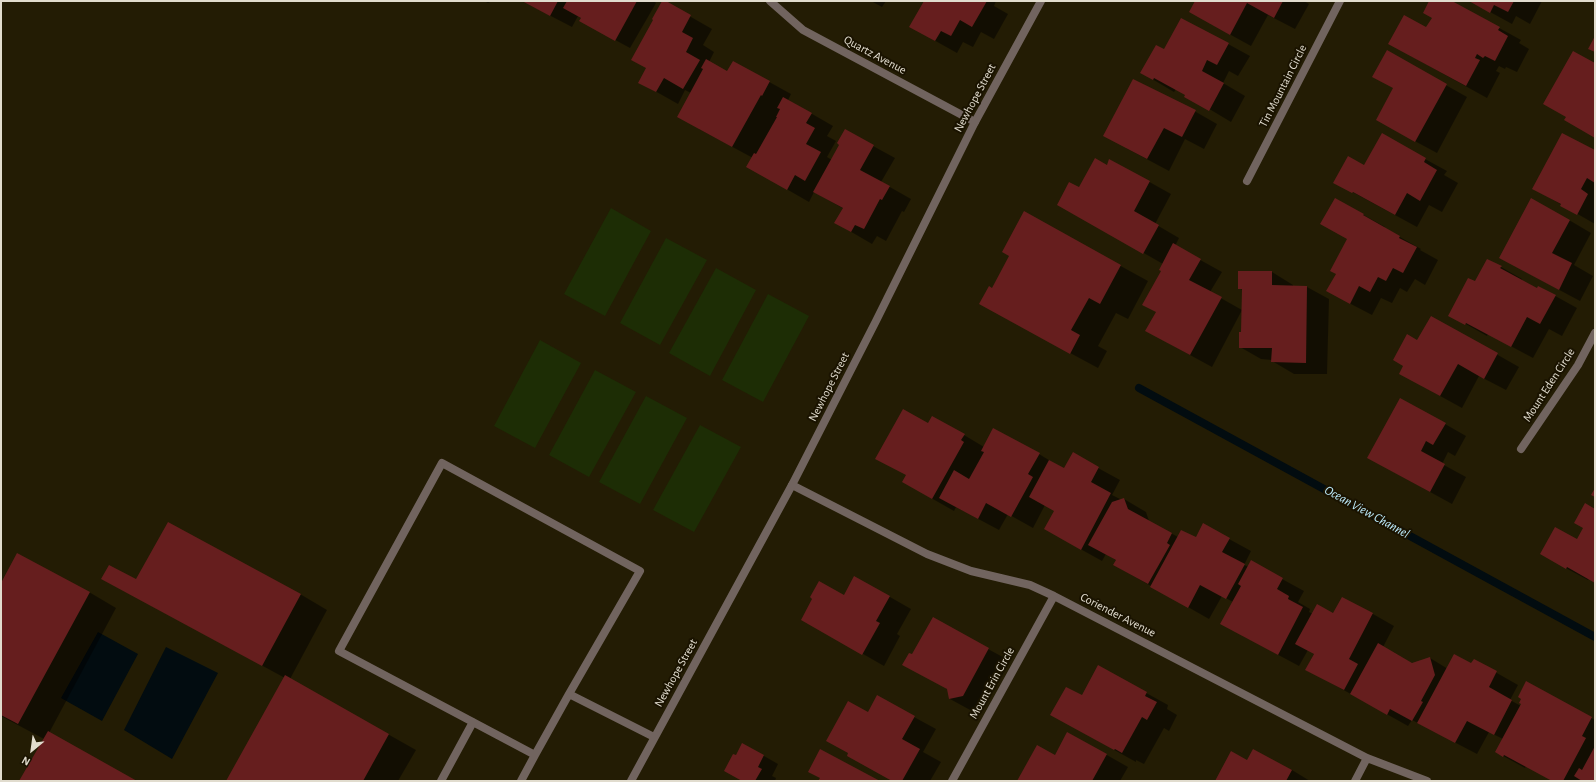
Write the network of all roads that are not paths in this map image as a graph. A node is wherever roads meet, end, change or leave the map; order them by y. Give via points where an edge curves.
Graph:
1 (770, 1) edge
2 (1041, 1) edge
3 (1340, 1) edge
4 (975, 122) junction
5 (1247, 181) dead end
6 (1595, 332) edge
7 (1522, 449) dead end
8 (792, 485) junction
9 (1054, 596) junction
10 (569, 694) junction
11 (473, 722) junction
12 (654, 737) junction
13 (535, 755) junction
14 (1367, 758) junction
15 (441, 781) edge
16 (521, 781) edge
17 (631, 781) edge
18 (952, 781) edge
19 (1355, 781) edge
20 (1427, 781) edge

1 - 4 street, Quartz Avenue via 803,30
2 - 4 street, Newhope Street
3 - 5 street, Tin Mountain Circle
4 - 8 street, Newhope Street
6 - 7 street, Mount Eden Circle via 1578,364
8 - 9 street, Coriender Avenue via 927,554 971,571 1030,585
8 - 12 street, Newhope Street
9 - 14 street, Coriender Avenue
9 - 18 street, Mount Erin Circle
10 - 11 street via 640,571 442,463 339,651
10 - 12 street
10 - 13 street
11 - 13 street
11 - 15 street
12 - 17 street, Newhope Street
13 - 16 street
14 - 19 street
14 - 20 street, Coriender Avenue

